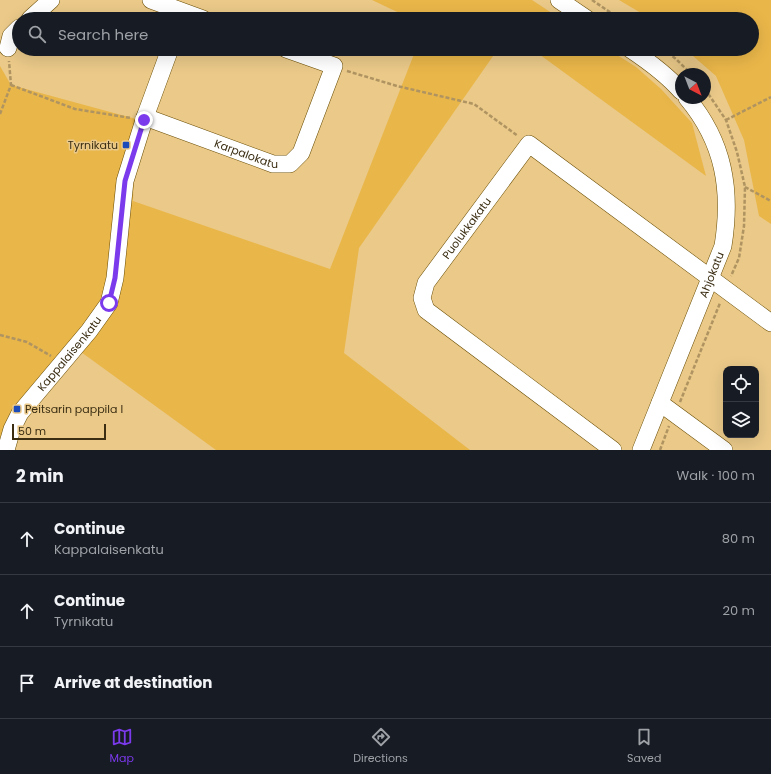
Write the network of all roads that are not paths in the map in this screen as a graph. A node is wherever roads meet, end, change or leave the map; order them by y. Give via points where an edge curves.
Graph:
1 (51, 0) edge
2 (151, 0) edge
3 (559, 0) edge
4 (184, 10) edge
5 (38, 12) edge
6 (577, 12) edge
7 (12, 35) edge
8 (8, 48) road end
9 (167, 56) edge
10 (306, 56) edge
11 (640, 56) edge
12 (675, 84) edge
13 (692, 104) edge
14 (145, 118) junction
15 (710, 278) junction
16 (771, 323) edge
17 (660, 403) junction
18 (8, 449) edge
19 (612, 450) edge
20 (640, 450) edge
21 (724, 450) edge

1 - 5 street
2 - 4 street
3 - 6 street
7 - 8 street
9 - 14 street
10 - 14 street, Karpalokatu via 334,66 301,153 290,164 274,164
11 - 12 street
13 - 15 street, Ahjokatu via 712,137 722,164 727,196 723,246
14 - 18 street, Kappalaisenkatu via 125,181 115,278 109,303 62,365 20,413 12,429
15 - 16 street
15 - 17 street, Ahjokatu
15 - 19 street, Puolukkakatu via 529,144 426,283 422,298 426,310
17 - 20 street, Ahjokatu
17 - 21 street

